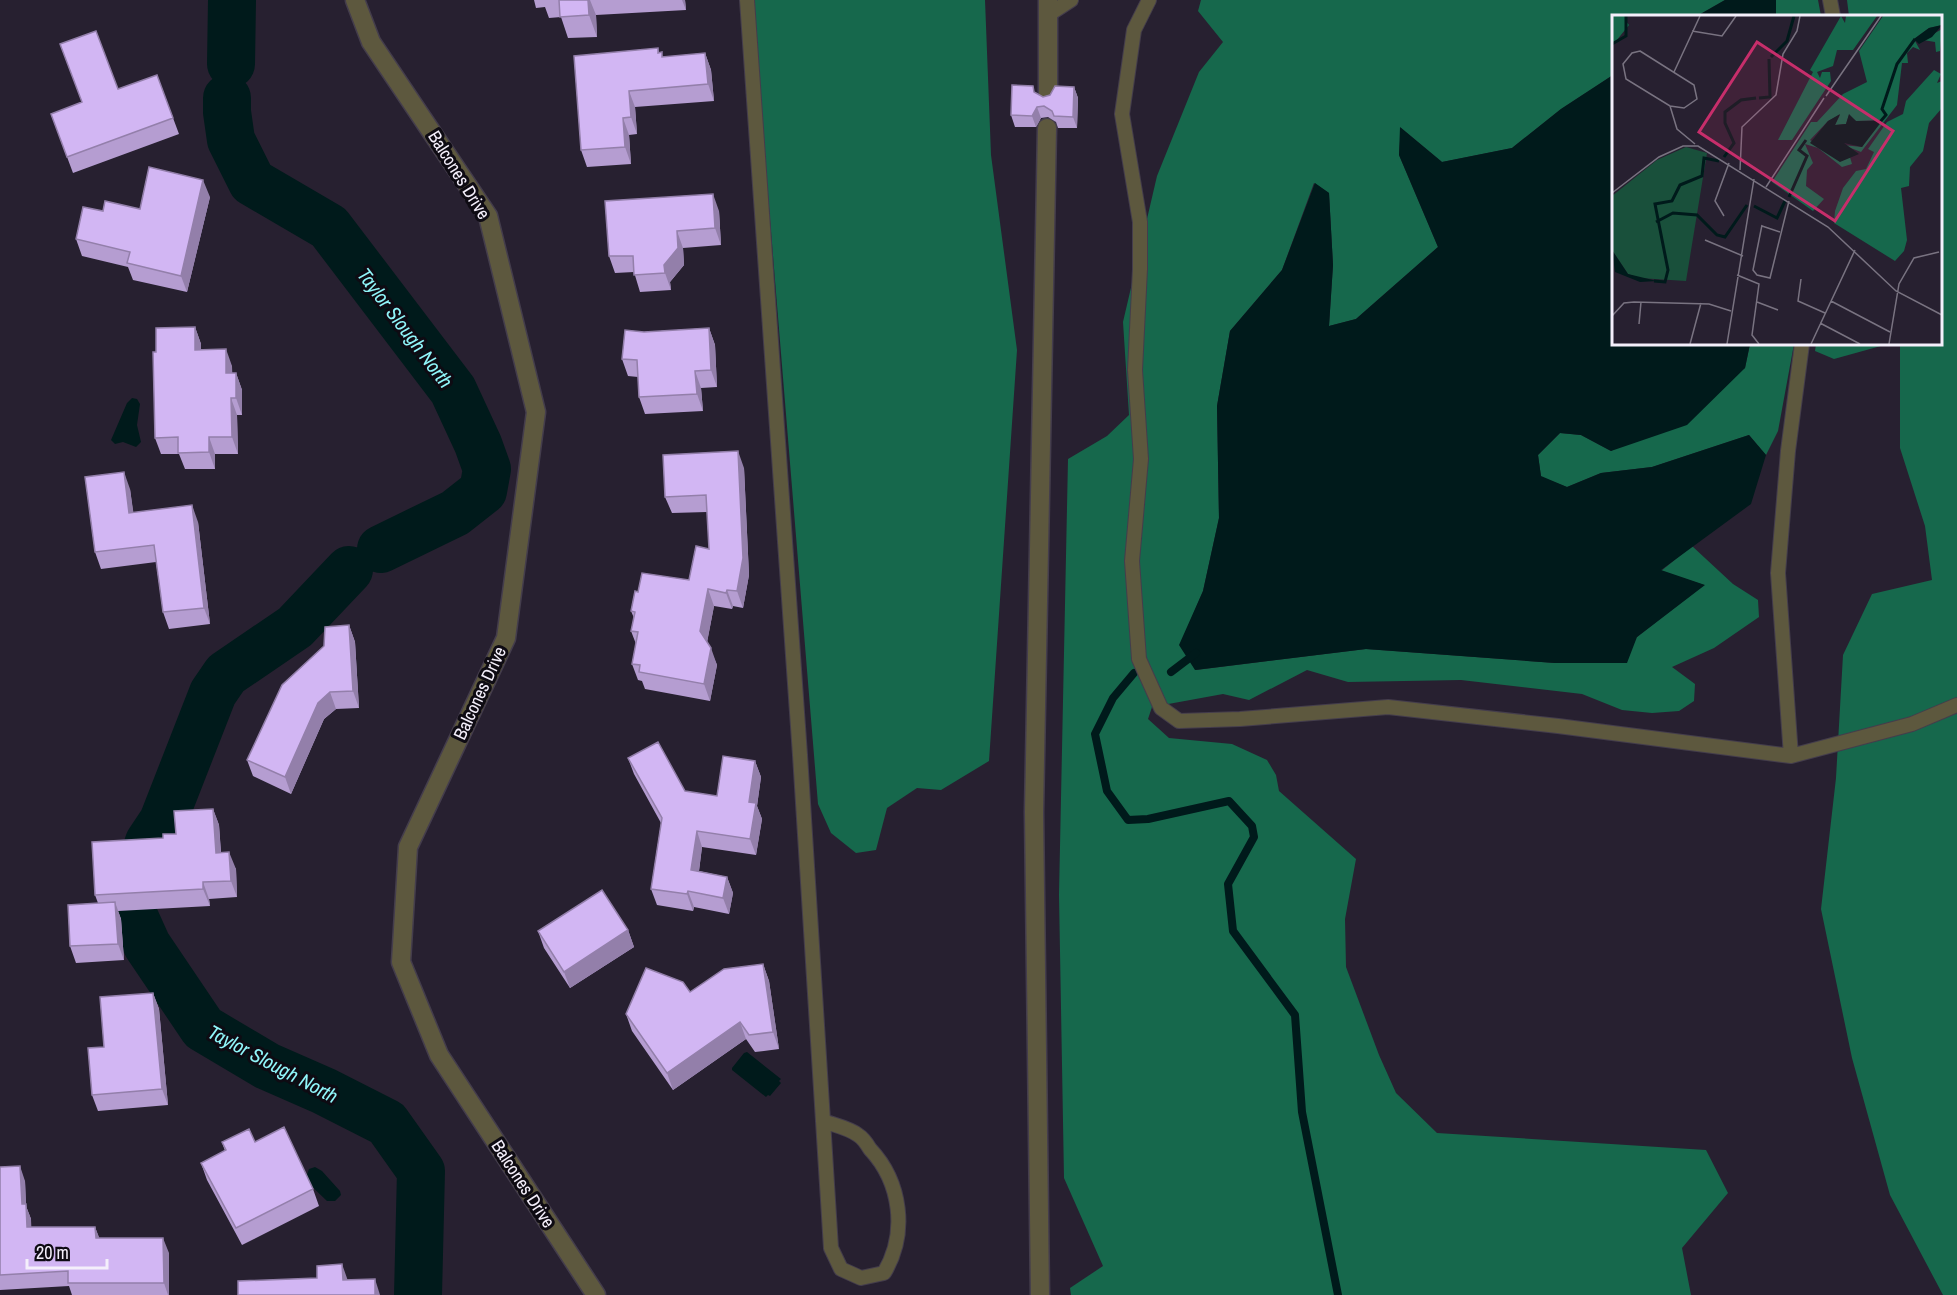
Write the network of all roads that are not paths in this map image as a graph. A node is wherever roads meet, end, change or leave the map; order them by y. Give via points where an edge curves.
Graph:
1 (355, 0) edge
2 (747, 0) edge
3 (1071, 0) edge
4 (1149, 0) edge
5 (1830, 0) edge
6 (1048, 7) edge
7 (1833, 15) edge
8 (1048, 98) edge
9 (1047, 128) dead end
10 (1802, 345) edge
11 (1957, 705) edge
12 (1791, 756) junction
13 (824, 1121) junction
14 (596, 1295) edge
15 (1041, 1295) edge

1 - 14 street, Balcones Drive via 371,42 488,216 536,412 506,638 408,847 401,962 439,1055
2 - 13 lane
3 - 6 lane
4 - 12 lane via 1134,30 1122,114 1140,222 1136,370 1141,459 1132,561 1139,659 1161,708 1179,721 1388,707
5 - 7 lane
6 - 8 street
9 - 15 street via 1034,812
10 - 12 lane via 1778,573
11 - 12 lane via 1912,724
13 - 13 lane via 858,1135 881,1161 894,1185 899,1216 893,1258 884,1273 861,1278 841,1269 831,1248

